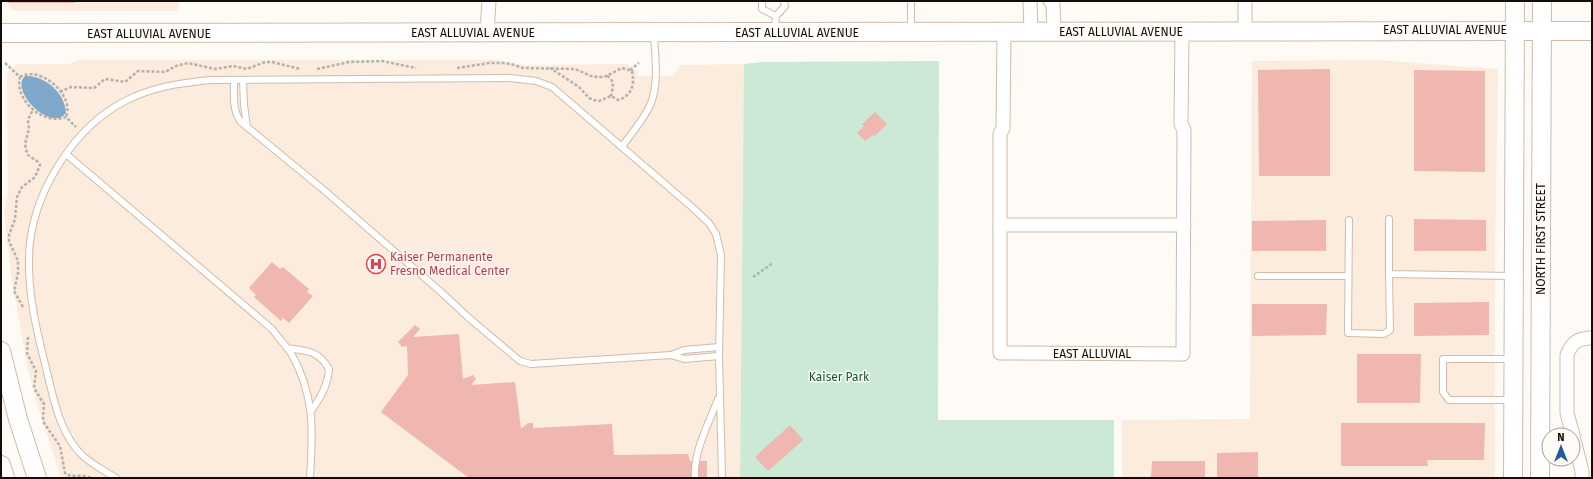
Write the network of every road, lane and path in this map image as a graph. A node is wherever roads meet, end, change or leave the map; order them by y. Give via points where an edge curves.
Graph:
1 (490, 1) edge
2 (762, 1) edge
3 (784, 1) edge
4 (911, 1) edge
5 (1031, 1) edge
6 (1050, 1) edge
7 (1245, 1) edge
8 (1515, 1) edge
9 (1542, 1) edge
10 (775, 24) junction
11 (1515, 30) junction
12 (1541, 30) junction
13 (1245, 31) junction
14 (1592, 31) edge
15 (911, 32) junction
16 (1004, 32) junction
17 (1031, 32) junction
18 (1054, 32) junction
19 (1182, 32) junction
20 (1, 33) edge
21 (487, 33) junction
22 (654, 33) junction
23 (5, 63) dead end
24 (639, 63) dead end
25 (630, 70) dead end
26 (606, 76) dead end
27 (20, 77) junction
28 (234, 80) junction
29 (243, 80) junction
30 (611, 96) dead end
31 (66, 117) junction
32 (76, 126) dead end
33 (247, 126) junction
34 (622, 147) junction
35 (66, 154) junction
36 (1389, 219) dead end
37 (1348, 220) dead end
38 (1000, 224) junction
39 (1184, 224) junction
40 (773, 262) dead end
41 (1389, 274) junction
42 (1258, 276) dead end
43 (1348, 276) junction
44 (1514, 276) junction
45 (753, 277) dead end
46 (1592, 338) edge
47 (719, 347) junction
48 (287, 348) junction
49 (1, 351) edge
50 (671, 355) junction
51 (719, 356) junction
52 (1514, 359) junction
53 (720, 396) junction
54 (1514, 400) junction
55 (311, 412) junction
56 (1571, 427) edge
57 (1, 465) edge
58 (1581, 467) edge
59 (5, 478) edge
60 (37, 478) edge
61 (116, 478) edge
62 (304, 478) edge
63 (311, 478) edge
64 (695, 478) edge
65 (722, 478) edge
66 (1513, 478) edge
67 (1540, 478) edge
68 (1582, 478) edge

1 - 21 street
2 - 10 lane via 762,9
3 - 10 lane via 785,6
4 - 15 lane
5 - 17 street
6 - 18 street via 1053,4
7 - 13 street
8 - 11 main road
9 - 12 main road, NORTH FIRST STREET
10 - 15 main road, EAST ALLUVIAL AVENUE
10 - 22 main road, EAST ALLUVIAL AVENUE
11 - 12 main road, EAST ALLUVIAL AVENUE
11 - 13 main road, EAST ALLUVIAL AVENUE
11 - 44 main road
12 - 14 main road, EAST ALLUVIAL AVENUE
12 - 67 main road, NORTH FIRST STREET
13 - 19 main road, EAST ALLUVIAL AVENUE
15 - 16 main road, EAST ALLUVIAL AVENUE
16 - 17 main road, EAST ALLUVIAL AVENUE
16 - 38 street, EAST ALLUVIAL
17 - 18 main road, EAST ALLUVIAL AVENUE
18 - 19 main road, EAST ALLUVIAL AVENUE
19 - 39 street, EAST ALLUVIAL
20 - 21 main road, EAST ALLUVIAL AVENUE
21 - 22 main road, EAST ALLUVIAL AVENUE
22 - 34 lane via 652,102
23 - 27 path
24 - 25 path
26 - 30 path via 612,81
27 - 31 path via 20,92 33,109 40,115 57,120
27 - 31 path via 34,75 46,79 55,86 67,104
28 - 29 lane
28 - 33 lane via 237,117
28 - 35 lane via 172,85 138,95 98,120
29 - 33 lane
29 - 34 lane via 510,78 536,81 552,88
31 - 32 path
33 - 50 lane via 520,361 532,364
34 - 47 lane via 693,208 709,223 716,234 721,255
35 - 48 lane via 272,329
35 - 61 lane via 49,180 36,213 30,249 31,291 41,347 65,430 84,456
36 - 41 lane
37 - 43 lane
38 - 39 street
38 - 39 street, EAST ALLUVIAL via 1000,353 1183,354
40 - 45 path
41 - 43 lane via 1390,330 1384,334 1348,333
41 - 44 lane
42 - 43 lane
44 - 52 main road
46 - 56 street via 1582,338 1572,344 1567,355 1567,413
47 - 50 lane via 684,350
47 - 51 lane
48 - 55 lane via 302,378
48 - 55 lane via 317,354 329,369 323,393
49 - 60 main road via 18,419
50 - 51 lane via 684,359
51 - 53 lane
52 - 54 main road
52 - 54 lane via 1443,359 1443,392 1449,400
53 - 64 lane via 700,446 695,464
53 - 65 lane
54 - 66 main road
55 - 63 lane
57 - 59 main road
58 - 68 street
62 - 63 lane

